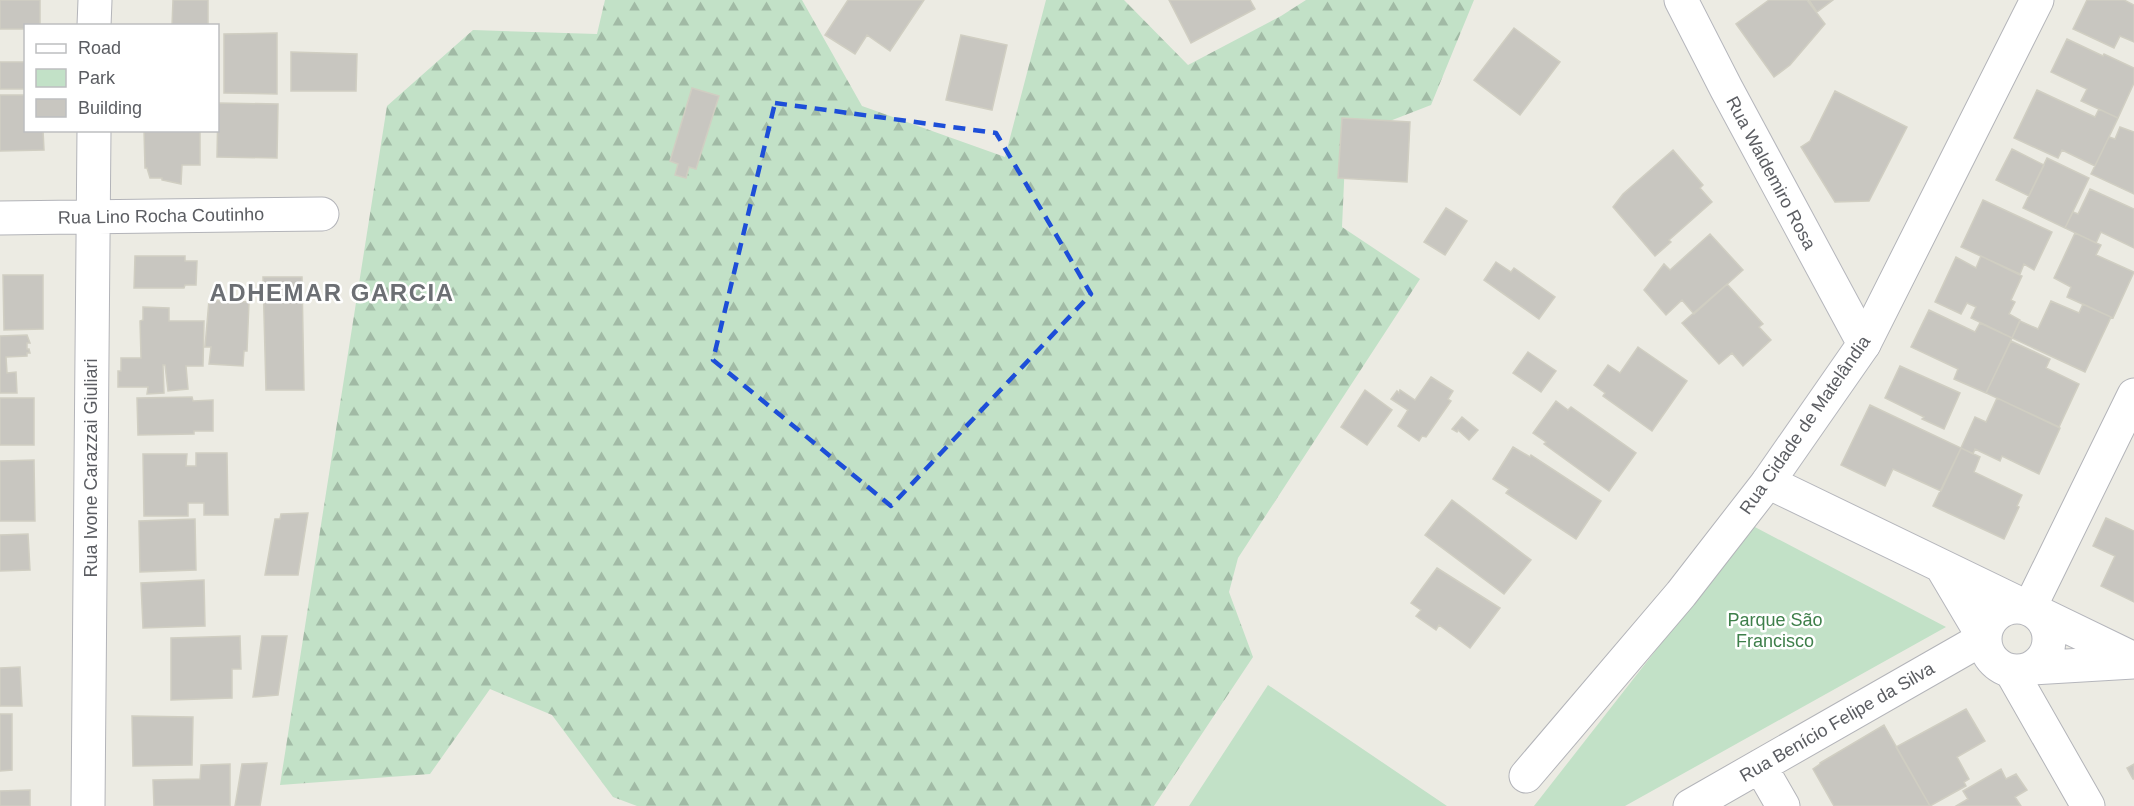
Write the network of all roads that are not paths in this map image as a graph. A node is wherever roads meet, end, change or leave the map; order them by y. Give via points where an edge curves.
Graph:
1 (94, 0) edge
2 (1681, 0) edge
3 (2037, 0) edge
4 (94, 24) edge
5 (94, 132) edge
6 (322, 214) dead end
7 (93, 217) junction
8 (0, 218) edge
9 (1864, 344) junction
10 (2134, 395) edge
11 (1768, 482) junction
12 (1942, 567) junction
13 (2029, 609) junction
14 (1984, 638) junction
15 (2134, 661) edge
16 (2022, 669) junction
17 (1760, 766) junction
18 (1526, 776) dead end
19 (88, 806) edge
20 (1690, 806) edge
21 (1783, 806) edge
22 (2088, 806) edge

1 - 4 street
2 - 9 street, Rua Waldemiro Rosa
3 - 9 street, Rua Cidade de Matelândia
5 - 7 street, Rua Ivone Carazzai Giuliari
6 - 7 street, Rua Lino Rocha Coutinho
7 - 8 street, Rua Lino Rocha Coutinho
7 - 19 street, Rua Ivone Carazzai Giuliari
9 - 11 street, Rua Cidade de Matelândia
10 - 13 street
11 - 12 street
11 - 18 street, Rua Cidade de Matelândia via 1681,594
12 - 13 street
12 - 14 street
13 - 14 street via 2003,609 1990,621
13 - 15 street
13 - 16 street via 2045,623 2049,643 2046,653
14 - 16 street via 1995,663
14 - 17 street, Rua Benício Felipe da Silva
15 - 16 street
16 - 22 street
17 - 20 street, Rua Benício Felipe da Silva
17 - 21 street

